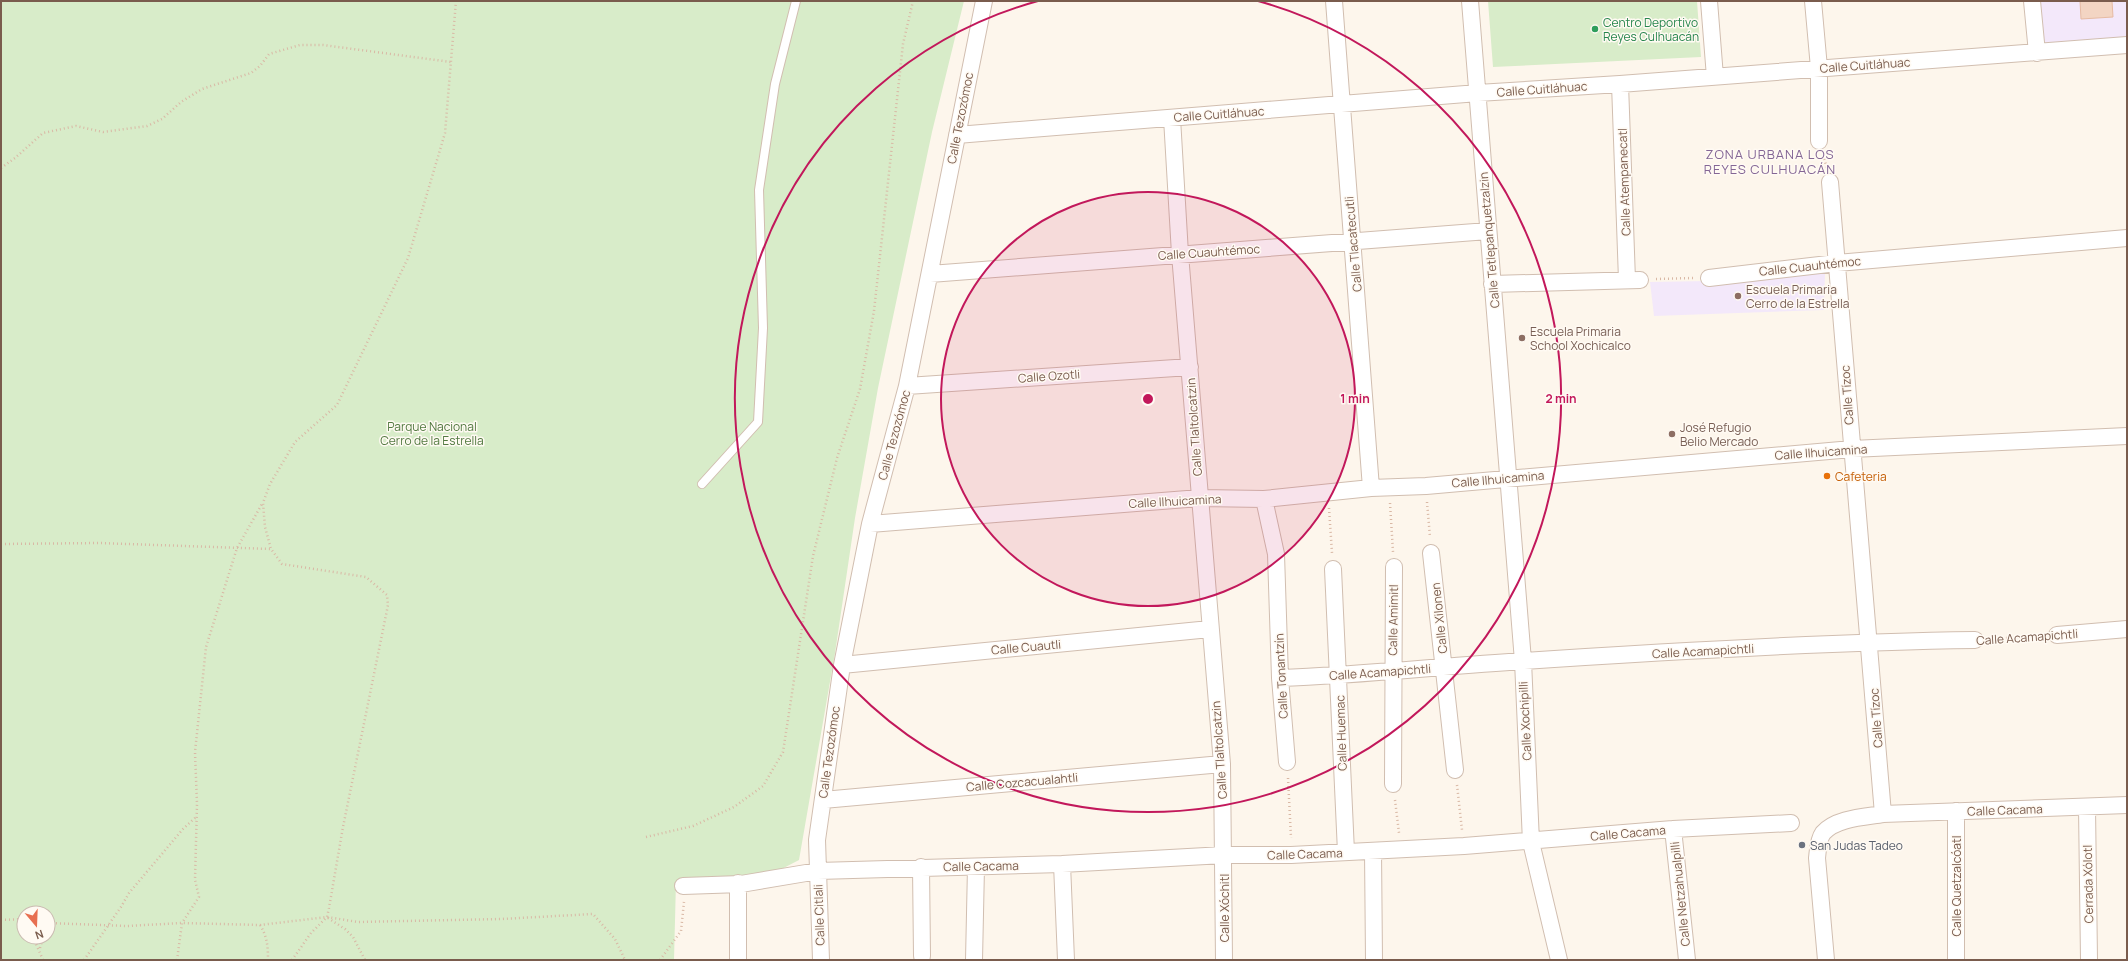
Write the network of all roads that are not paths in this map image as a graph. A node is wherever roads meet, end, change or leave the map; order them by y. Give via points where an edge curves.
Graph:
1 (796, 1) edge
2 (984, 1) edge
3 (1334, 1) edge
4 (1470, 1) edge
5 (1709, 1) edge
6 (1813, 1) edge
7 (2032, 1) edge
8 (2127, 45) edge
9 (2037, 53) junction
10 (1819, 68) junction
11 (1715, 77) junction
12 (1620, 84) junction
13 (1478, 93) junction
14 (1341, 105) junction
15 (1172, 118) junction
16 (956, 135) junction
17 (1819, 141) road end
18 (1830, 182) road end
19 (1488, 231) junction
20 (2127, 238) edge
21 (1354, 241) junction
22 (1180, 254) junction
23 (1837, 263) junction
24 (930, 274) junction
25 (1709, 278) road end
26 (1492, 284) junction
27 (1190, 367) junction
28 (907, 386) junction
29 (2127, 436) edge
30 (1852, 449) junction
31 (1509, 478) junction
32 (702, 484) dead end
33 (1372, 488) junction
34 (1200, 498) junction
35 (1264, 499) junction
36 (870, 524) junction
37 (1431, 553) road end
38 (1394, 566) road end
39 (1334, 569) road end
40 (1210, 629) junction
41 (2127, 629) edge
42 (2057, 635) road end
43 (1975, 640) road end
44 (1870, 642) junction
45 (1523, 661) junction
46 (842, 665) junction
47 (1444, 668) junction
48 (1392, 671) junction
49 (1338, 675) junction
50 (1280, 678) junction
51 (1287, 762) road end
52 (1222, 764) junction
53 (1455, 770) road end
54 (1393, 784) road end
55 (823, 800) junction
56 (2127, 805) edge
57 (2087, 807) junction
58 (1956, 811) junction
59 (1883, 814) junction
60 (1790, 823) dead end
61 (1674, 829) junction
62 (1531, 842) junction
63 (1373, 851) junction
64 (1346, 852) junction
65 (1224, 855) junction
66 (1062, 864) junction
67 (921, 867) junction
68 (976, 867) junction
69 (818, 871) junction
70 (738, 883) junction
71 (684, 886) road end
72 (922, 956) dead end
73 (738, 960) edge
74 (821, 960) edge
75 (974, 960) edge
76 (1066, 960) edge
77 (1224, 960) edge
78 (1374, 960) edge
79 (1559, 960) edge
80 (1687, 960) edge
81 (1826, 960) edge
82 (1956, 960) edge
83 (2089, 960) edge

1 - 32 lane via 775,84 758,190 763,328 758,422
2 - 16 street, Calle Tezozómoc
3 - 14 street, Calle Tlacatecutli
4 - 13 street, Calle Tetlepanquetzalzin
5 - 11 street
6 - 10 street
7 - 9 street
8 - 9 street, Calle Cuitláhuac
9 - 10 street, Calle Cuitláhuac
10 - 11 street, Calle Cuitláhuac
10 - 17 street
11 - 12 street, Calle Cuitláhuac
12 - 13 street, Calle Cuitláhuac
12 - 26 street, Calle Atempanecatl via 1634,280
13 - 14 street, Calle Cuitláhuac
13 - 19 street, Calle Tetlepanquetzalzin
14 - 15 street, Calle Cuitláhuac
14 - 21 street, Calle Tlacatecutli
15 - 16 street, Calle Cuitláhuac
15 - 22 street, Calle Tlaltolcatzin
16 - 24 street, Calle Tezozómoc
18 - 23 street, Calle Tízoc
19 - 21 street, Calle Cuauhtémoc
19 - 26 street, Calle Tetlepanquetzalzin
20 - 23 street, Calle Cuauhtémoc
21 - 22 street, Calle Cuauhtémoc
21 - 33 street, Calle Tlacatecutli
22 - 24 street, Calle Cuauhtémoc
22 - 27 street, Calle Tlaltolcatzin
23 - 25 street, Calle Cuauhtémoc
23 - 30 street, Calle Tízoc
24 - 28 street, Calle Tezozómoc
26 - 31 street, Calle Tetlepanquetzalzin
27 - 28 street, Calle Ozotli
27 - 34 street, Calle Tlaltolcatzin
28 - 36 street, Calle Tezozómoc
29 - 30 street, Calle Ilhuicamina
30 - 31 street, Calle Ilhuicamina
30 - 44 street, Calle Tízoc
31 - 33 street, Calle Ilhuicamina
31 - 45 street, Calle Xochipilli
33 - 35 street, Calle Ilhuicamina
34 - 35 street, Calle Ilhuicamina
34 - 36 street, Calle Ilhuicamina
34 - 40 street, Calle Tlaltolcatzin
35 - 50 street, Calle Tonantzín via 1276,554
36 - 46 street, Calle Tezozómoc
37 - 47 street, Calle Xilonen
38 - 48 street, Calle Amimitl
39 - 49 street, Calle Huemac
40 - 46 street, Calle Cuautli
40 - 52 street, Calle Tlaltolcatzin
41 - 42 street, Calle Acamapichtli
43 - 44 street, Calle Acamapichtli
44 - 45 street, Calle Acamapichtli
44 - 59 street, Calle Tízoc
45 - 47 street, Calle Acamapichtli
45 - 62 street, Calle Xochipilli
46 - 55 street, Calle Tezozómoc
47 - 48 street, Calle Acamapichtli
47 - 53 street, Calle Xilonen
48 - 49 street, Calle Acamapichtli
48 - 54 street, Calle Amimitl
49 - 50 street, Calle Acamapichtli
49 - 64 street, Calle Huemac
50 - 51 street, Calle Tonantzín
52 - 55 street, Calle Cozcacualahtli
52 - 65 street, Calle Tlaltolcatzin
55 - 69 street, Calle Tezozómoc via 817,840
56 - 57 street, Calle Cacama
57 - 58 street, Calle Cacama
57 - 83 street, Cerrada Xólotl
58 - 59 street, Calle Cacama
58 - 82 street, Calle Quetzalcóatl
59 - 81 street, Calle Cacama via 1834,826 1823,833 1819,841 1817,858
60 - 61 street, Calle Cacama
61 - 62 street, Calle Cacama
61 - 80 street, Calle Netzahualpilli
62 - 63 street, Calle Cacama
62 - 79 street, Calle Xochipilli
63 - 64 street, Calle Cacama
63 - 78 street
64 - 65 street, Calle Cacama
65 - 66 street, Calle Cacama
65 - 77 street, Calle Xóchitl
66 - 68 street, Calle Cacama
66 - 76 street
67 - 68 street, Calle Cacama
67 - 69 street, Calle Cacama
67 - 72 street
68 - 75 street
69 - 70 street, Calle Cacama
69 - 74 street, Calle Citlali
70 - 71 street, Calle Cacama
70 - 73 street

